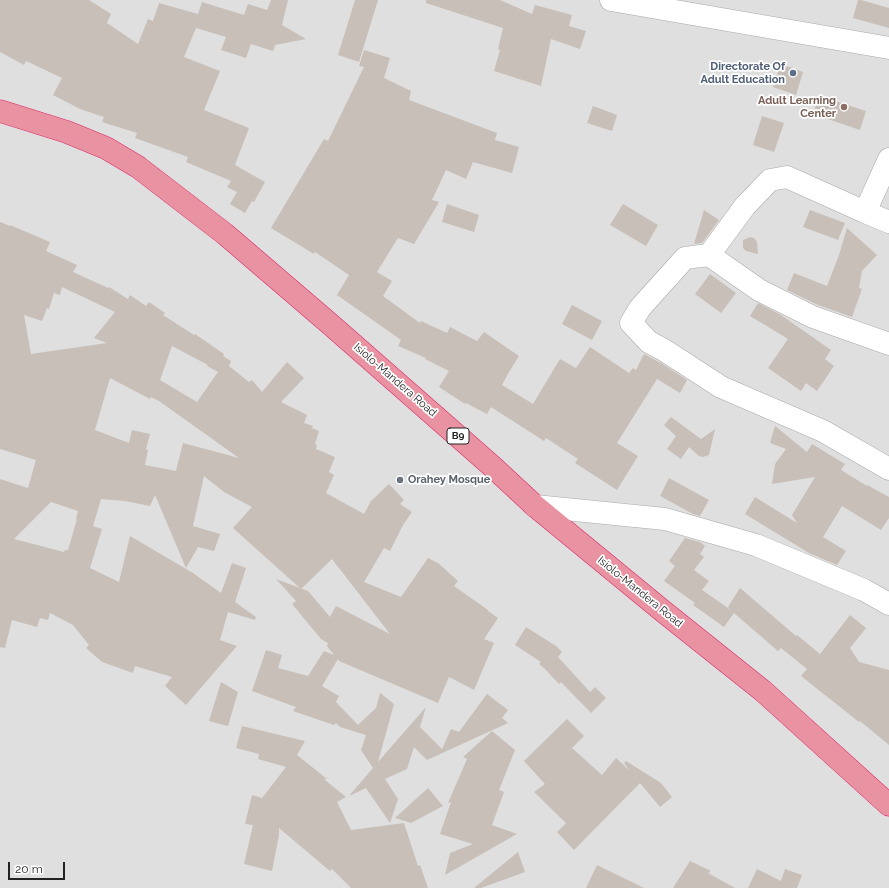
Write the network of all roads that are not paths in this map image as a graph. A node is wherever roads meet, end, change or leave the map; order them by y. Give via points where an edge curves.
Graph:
1 (611, 0) edge
2 (889, 48) edge
3 (0, 111) edge
4 (889, 159) edge
5 (865, 212) junction
6 (889, 222) edge
7 (709, 255) junction
8 (889, 344) edge
9 (889, 469) edge
10 (535, 506) junction
11 (889, 604) edge
12 (889, 805) edge

1 - 2 street
3 - 10 highway, Isiolo-Mandera Road / B9 via 67,132 106,148 138,167 237,244
4 - 5 street
5 - 6 street
5 - 7 street via 787,177 770,180 746,206
7 - 8 street via 759,290 813,317
7 - 9 street via 685,258 640,308 631,323 649,342 721,388 823,431
10 - 11 street via 665,519 756,545 864,590
10 - 12 highway, Isiolo-Mandera Road / B9 via 763,691

